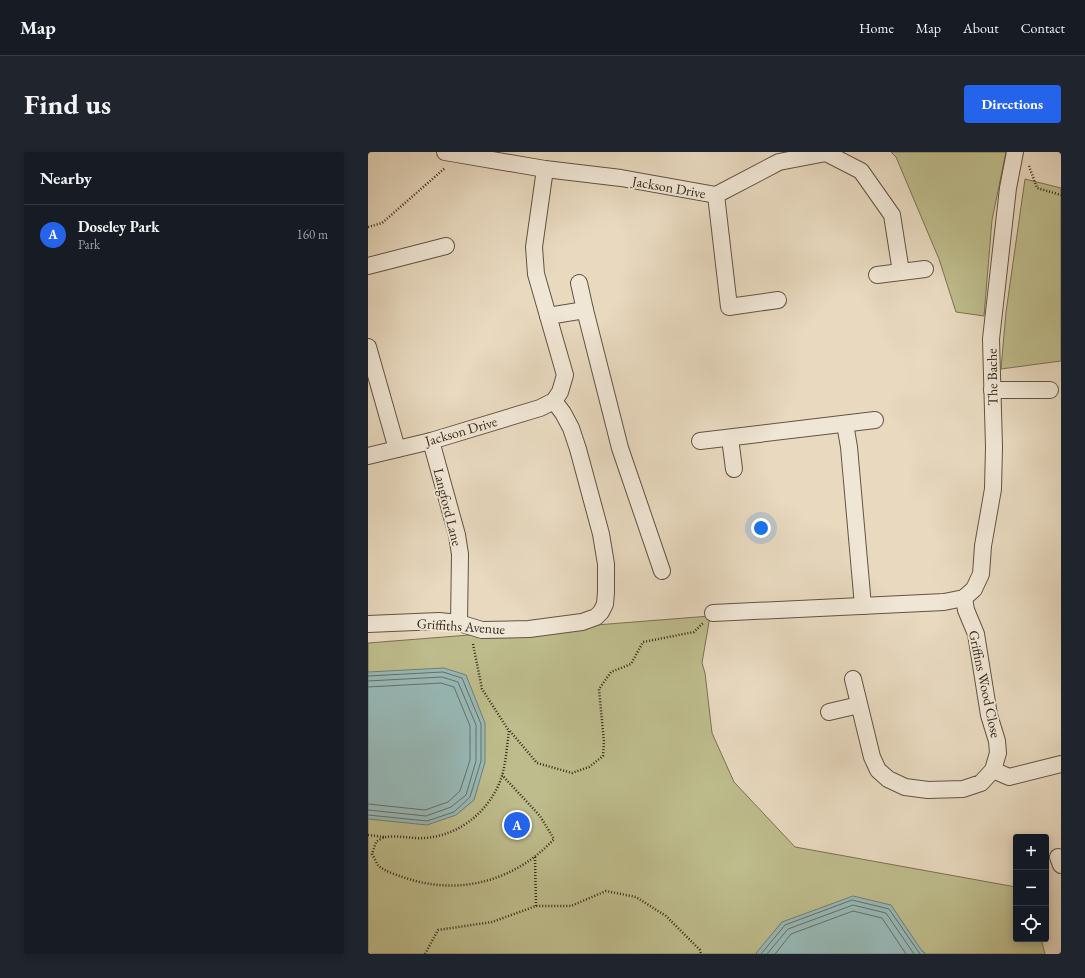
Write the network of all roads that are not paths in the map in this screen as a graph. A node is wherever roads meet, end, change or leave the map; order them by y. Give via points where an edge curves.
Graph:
1 (453, 153) edge
2 (1021, 156) edge
3 (545, 169) junction
4 (716, 195) junction
5 (446, 246) dead end
6 (368, 266) edge
7 (925, 269) dead end
8 (901, 272) junction
9 (877, 275) dead end
10 (579, 283) dead end
11 (778, 300) dead end
12 (585, 310) junction
13 (548, 316) junction
14 (368, 347) edge
15 (992, 390) junction
16 (1050, 390) dead end
17 (554, 401) junction
18 (875, 420) dead end
19 (845, 424) junction
20 (730, 438) junction
21 (431, 440) junction
22 (700, 441) dead end
23 (397, 449) junction
24 (368, 456) edge
25 (734, 470) dead end
26 (662, 571) dead end
27 (964, 598) junction
28 (863, 606) junction
29 (713, 613) road end
30 (459, 623) junction
31 (368, 624) edge
32 (853, 679) dead end
33 (860, 705) junction
34 (828, 712) dead end
35 (1061, 764) edge
36 (993, 770) junction

1 - 3 street, Jackson Drive
2 - 15 street, The Bache via 1008,188 992,323
3 - 4 street, Jackson Drive via 621,178
3 - 13 street via 534,247 536,274
4 - 8 street, Jackson Drive via 779,162 826,153 861,171 892,215
4 - 11 street via 729,307
5 - 6 street
7 - 8 street
8 - 9 street
10 - 12 street
12 - 13 street
12 - 26 street via 620,448
13 - 17 street via 565,375 560,392
14 - 23 street
15 - 16 street
15 - 27 street, The Bache via 992,489 980,574 974,589
17 - 21 street, Jackson Drive via 512,417
17 - 30 street, Griffiths Avenue via 571,428 601,534 606,564 605,604 596,616 583,621 529,629 482,630
18 - 19 street
19 - 20 street
19 - 28 street
20 - 22 street
20 - 25 street
21 - 23 street, Jackson Drive
21 - 30 street, Langford Lane via 460,554
23 - 24 street, Jackson Drive
27 - 28 street via 944,602
27 - 36 street, Griffins Wood Close via 976,634 989,715 998,741 998,753
28 - 29 street
30 - 31 street, Griffiths Avenue via 439,621
32 - 33 street
33 - 34 street
33 - 36 street via 872,757 878,770 888,779 905,787 928,790 964,789 981,783
35 - 36 street via 1009,777

